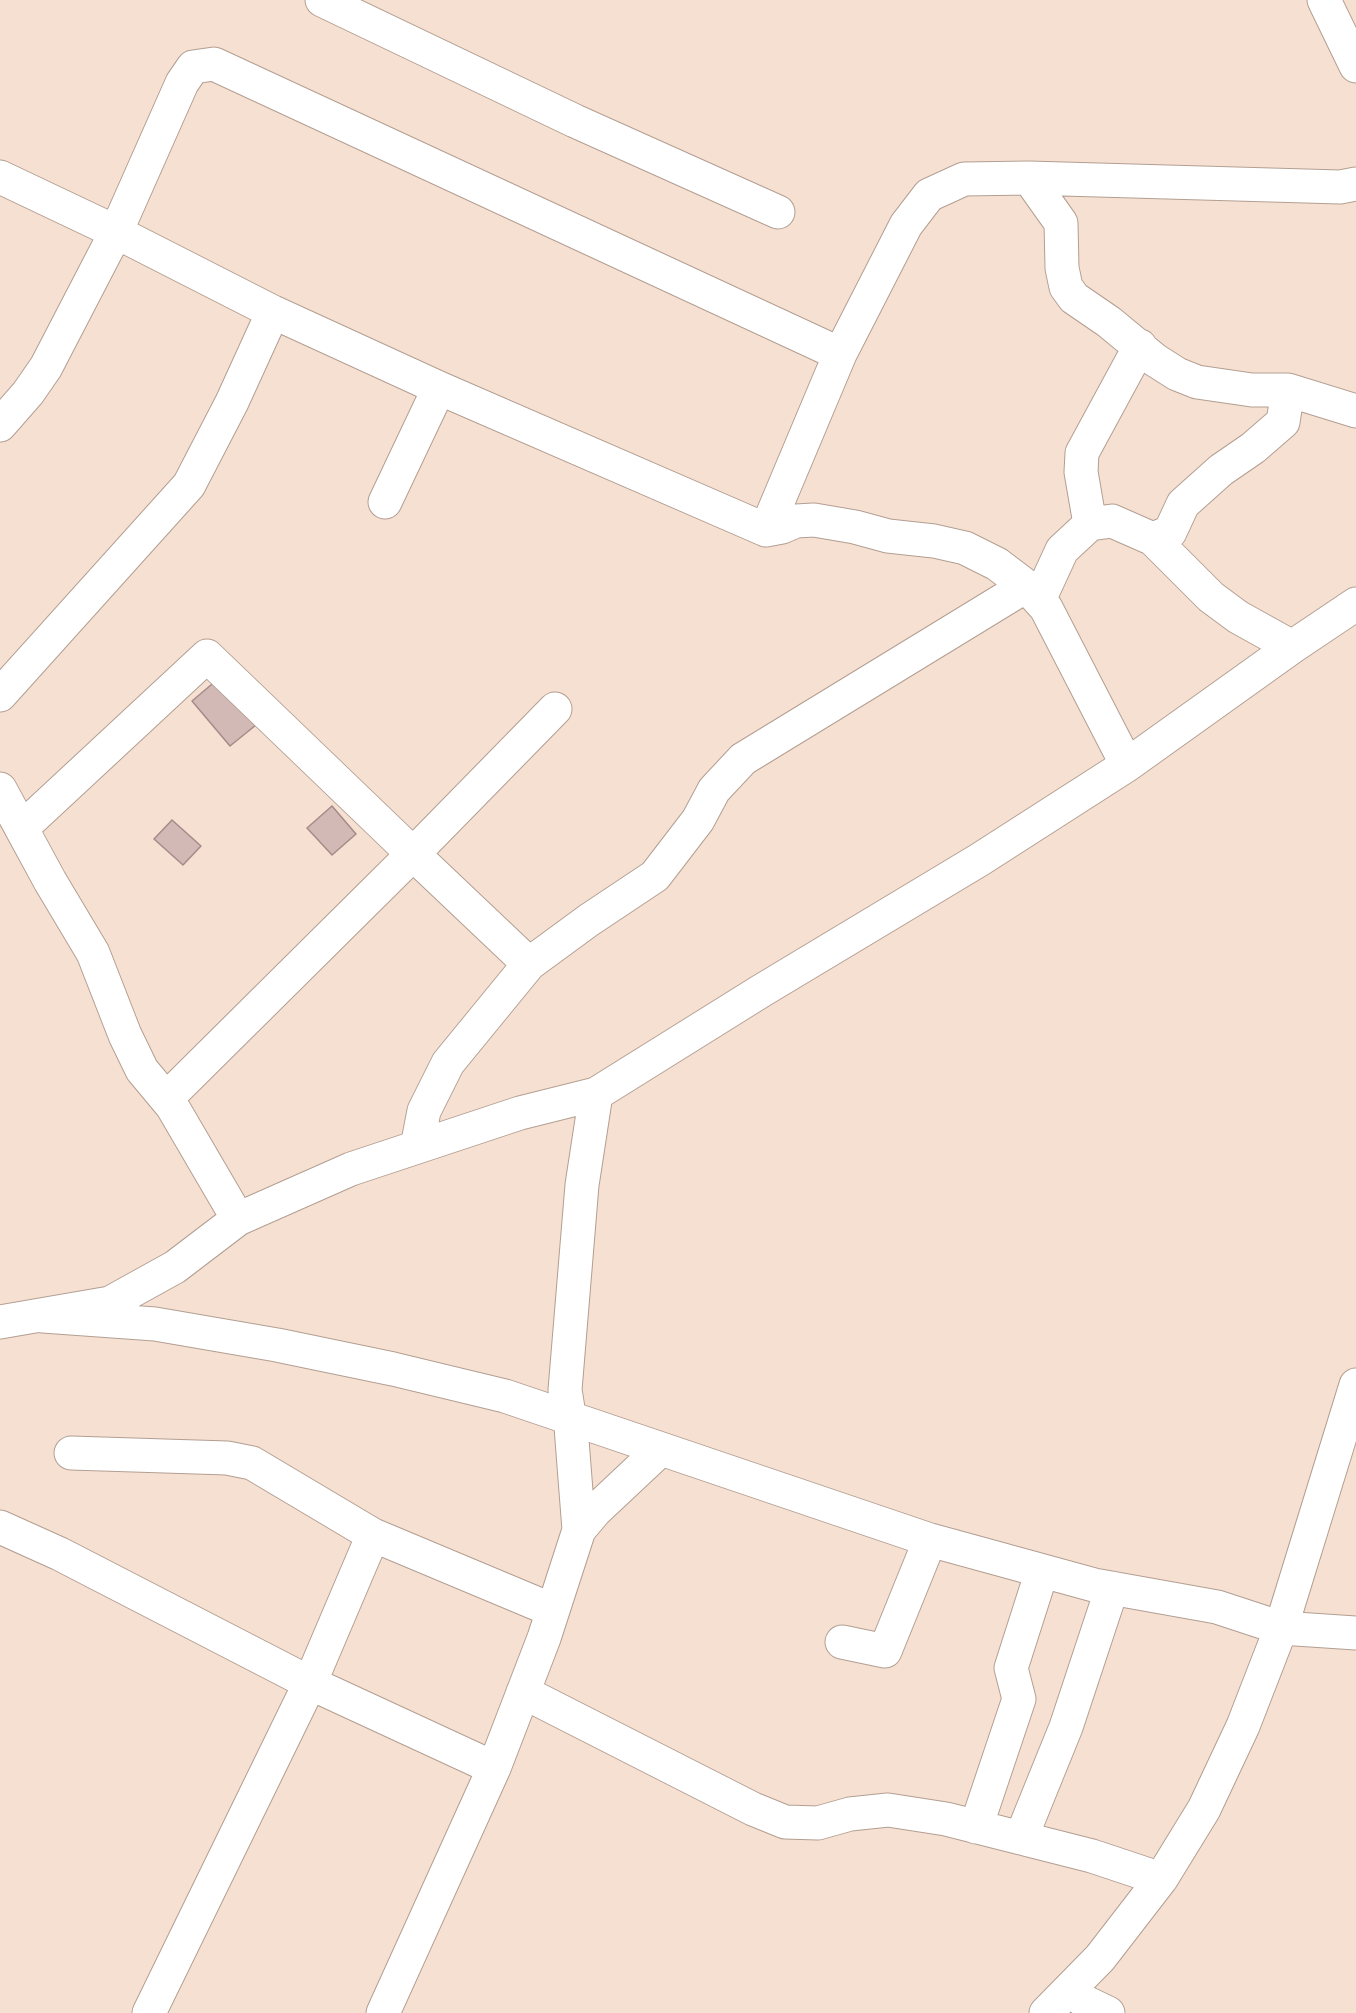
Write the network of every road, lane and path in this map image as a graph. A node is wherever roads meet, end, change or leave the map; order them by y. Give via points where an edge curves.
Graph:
1 (322, 0) edge
2 (1323, 0) edge
3 (1356, 66) edge
4 (0, 177) edge
5 (1029, 178) junction
6 (1356, 184) edge
7 (778, 212) dead end
8 (116, 232) junction
9 (273, 312) junction
10 (1140, 346) junction
11 (840, 354) junction
12 (438, 388) junction
13 (1288, 390) junction
14 (1356, 411) edge
15 (0, 425) edge
16 (385, 502) dead end
17 (1090, 524) junction
18 (766, 530) junction
19 (1153, 539) junction
20 (1033, 593) junction
21 (1356, 604) edge
22 (1292, 648) junction
23 (0, 696) edge
24 (555, 709) dead end
25 (1127, 765) junction
26 (0, 789) edge
27 (22, 828) junction
28 (413, 855) junction
29 (529, 964) junction
30 (596, 1094) junction
31 (166, 1099) junction
32 (417, 1147) junction
33 (238, 1219) junction
34 (43, 1316) junction
35 (0, 1322) edge
36 (1356, 1385) edge
37 (569, 1419) junction
38 (660, 1450) junction
39 (71, 1453) dead end
40 (0, 1527) edge
41 (579, 1530) junction
42 (373, 1534) junction
43 (930, 1540) junction
44 (1042, 1571) junction
45 (1112, 1588) junction
46 (552, 1610) junction
47 (1281, 1629) junction
48 (1356, 1633) edge
49 (842, 1642) dead end
50 (310, 1683) junction
51 (523, 1692) junction
52 (494, 1767) junction
53 (976, 1827) junction
54 (1021, 1838) junction
55 (1161, 1879) junction
56 (1070, 1989) junction
57 (149, 2013) edge
58 (383, 2013) edge
59 (1046, 2013) edge
60 (1108, 2013) edge

1 - 7 street via 575,121
2 - 3 street
4 - 8 street
5 - 6 street via 1340,187
5 - 10 street via 1061,223 1066,287 1074,298
5 - 11 street via 964,179 929,195 906,225
8 - 9 street
8 - 11 street via 182,83 193,67 214,64
8 - 15 street via 46,368
9 - 12 street
9 - 23 street via 189,485
10 - 13 street via 1176,374 1197,382 1252,390
10 - 17 street via 1082,453 1081,472
11 - 18 street
12 - 16 street
12 - 18 street
13 - 14 street
13 - 19 street via 1283,422 1183,504 1170,532
17 - 19 street via 1112,521
17 - 20 street via 1062,550
18 - 20 street via 814,520 965,548 998,564
19 - 22 street via 1210,597
20 - 25 street via 1046,608
20 - 29 street via 743,759 714,790 698,820 655,876
21 - 22 street
22 - 25 street
24 - 28 street
25 - 30 street
26 - 27 street
27 - 28 street via 207,656
27 - 31 street via 93,953 142,1070
28 - 29 street
28 - 31 street
29 - 32 street via 448,1063 424,1111
30 - 32 street via 520,1113
30 - 37 street via 582,1185 565,1390
31 - 33 street
32 - 33 street via 351,1169
33 - 34 street via 175,1266 110,1303
34 - 35 street
34 - 37 street via 155,1324 277,1345 505,1396
36 - 47 street
37 - 38 street
37 - 41 street
38 - 41 street
38 - 43 street
39 - 42 street via 227,1458 252,1463
40 - 50 street
41 - 46 street
42 - 46 street
42 - 50 street
43 - 44 street
43 - 49 street via 885,1651
44 - 45 street
44 - 53 street via 1011,1668 1019,1699
45 - 47 street via 1217,1607
45 - 54 street via 1066,1727
46 - 51 street
47 - 48 street
47 - 55 street via 1243,1726 1204,1809
50 - 52 street
50 - 57 street
51 - 52 street
51 - 53 street via 785,1822 818,1823 850,1814 888,1810
52 - 58 street
53 - 54 street
54 - 55 street
55 - 56 street via 1100,1958
56 - 59 street
56 - 60 street

